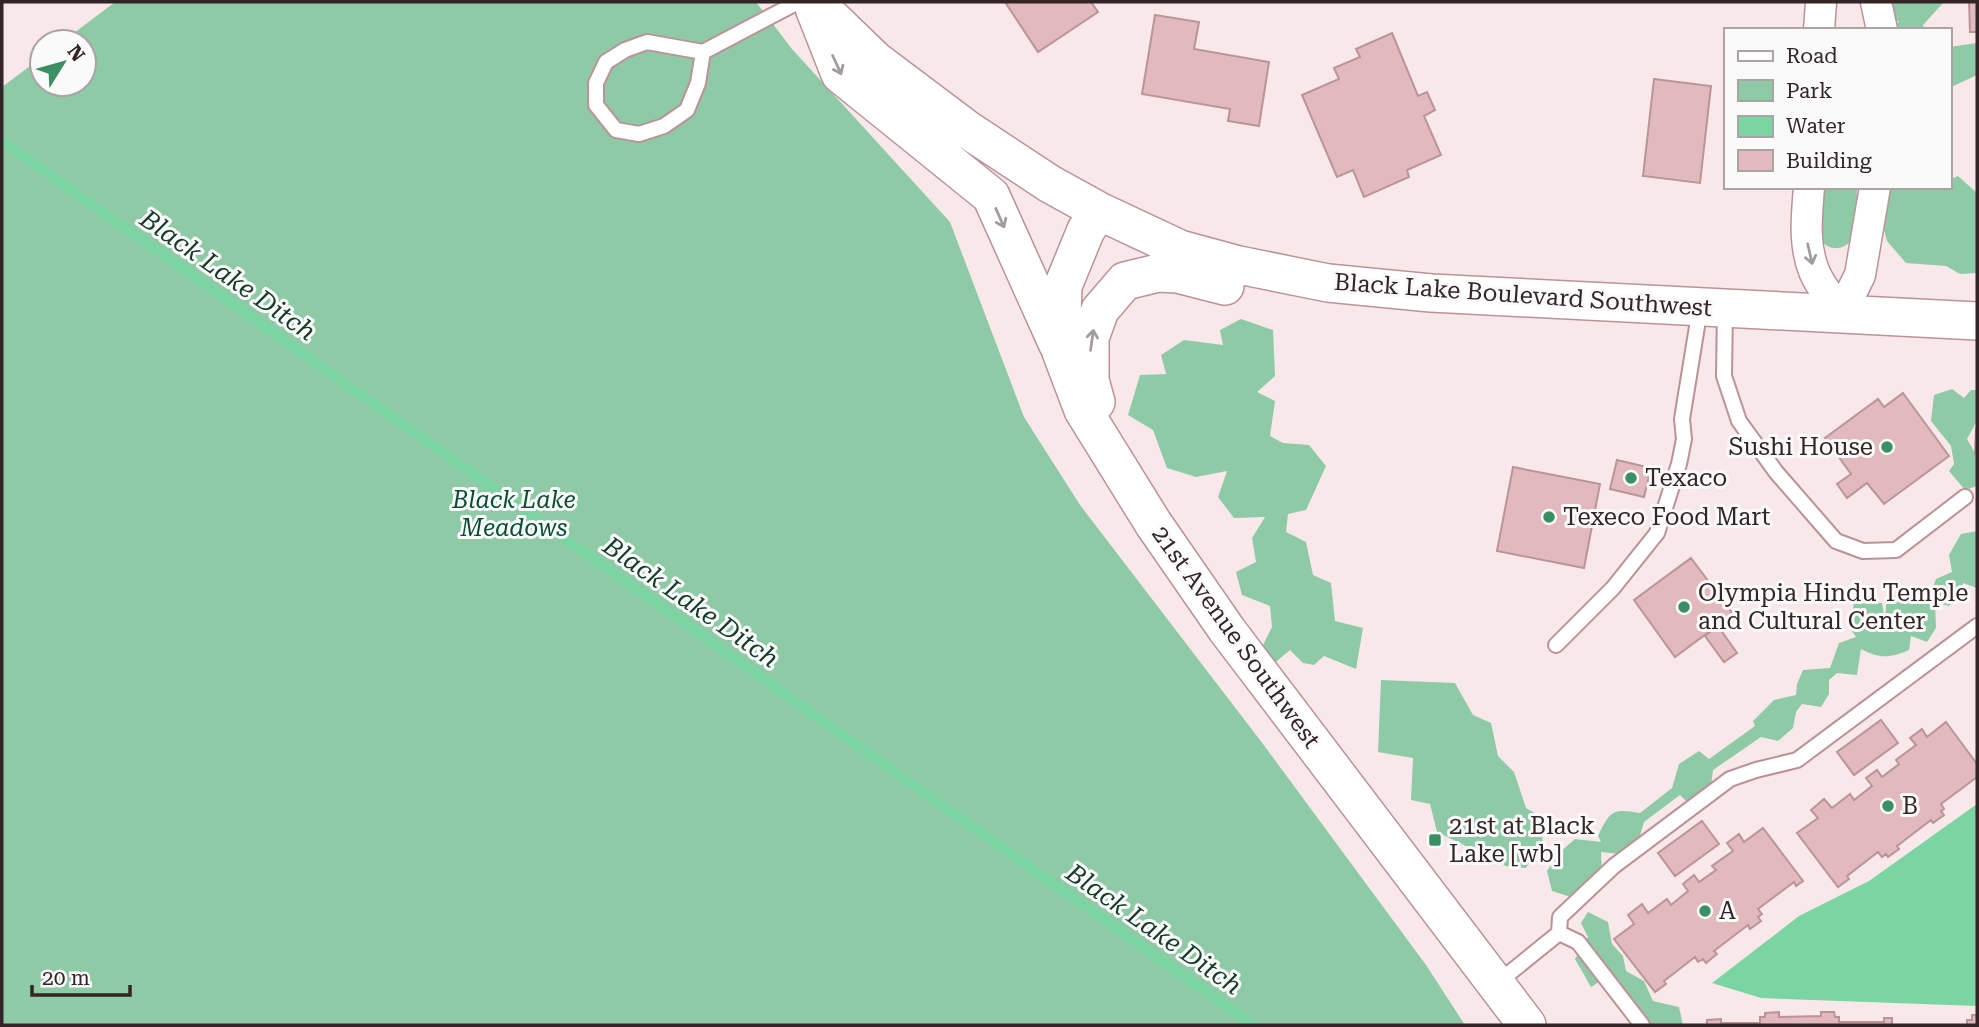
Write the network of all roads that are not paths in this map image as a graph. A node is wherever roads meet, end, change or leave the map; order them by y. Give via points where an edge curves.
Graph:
1 (798, 2) edge
2 (813, 2) edge
3 (1821, 2) edge
4 (1877, 2) edge
5 (1819, 28) edge
6 (1882, 28) edge
7 (703, 52) junction
8 (1809, 189) edge
9 (1875, 189) edge
10 (1099, 211) junction
11 (1279, 273) junction
12 (1713, 307) junction
13 (1841, 313) junction
14 (1977, 321) edge
15 (1061, 352) junction
16 (1111, 454) junction
17 (1965, 497) dead end
18 (1977, 626) edge
19 (1556, 645) dead end
20 (1559, 933) junction
21 (1496, 984) junction
22 (1527, 1025) edge
23 (1642, 1025) edge

1 - 7 lane
2 - 10 street, Black Lake Boulevard Southwest via 875,60 968,130
2 -> 15 street via 840,74 991,196
3 - 5 street
4 - 6 street
7 - 7 lane via 648,42 625,50 606,62 596,83 596,105 615,130 639,134 664,126 687,110
8 -> 13 street via 1806,236 1810,258
9 - 13 street via 1860,275
10 - 11 street, Black Lake Boulevard Southwest via 1180,248
10 - 15 street, 21st Avenue Southwest via 1063,286
11 - 12 street, Black Lake Boulevard Southwest via 1328,283 1431,293
16 -> 11 street via 1090,380 1090,338 1100,310 1125,281 1158,273 1178,274 1254,293
12 - 13 street, Black Lake Boulevard Southwest
12 - 17 lane via 1724,376 1739,421 1836,541 1863,551 1896,550
12 - 19 lane via 1682,419 1679,464 1657,533 1613,588
13 - 14 street, Black Lake Boulevard Southwest
15 - 16 street, 21st Avenue Southwest via 1083,410
16 - 21 street, 21st Avenue Southwest via 1227,630
18 - 20 lane via 1797,760 1730,779 1614,866 1560,917
20 - 21 lane
20 - 23 lane via 1578,942
21 - 22 street, 21st Avenue Southwest

